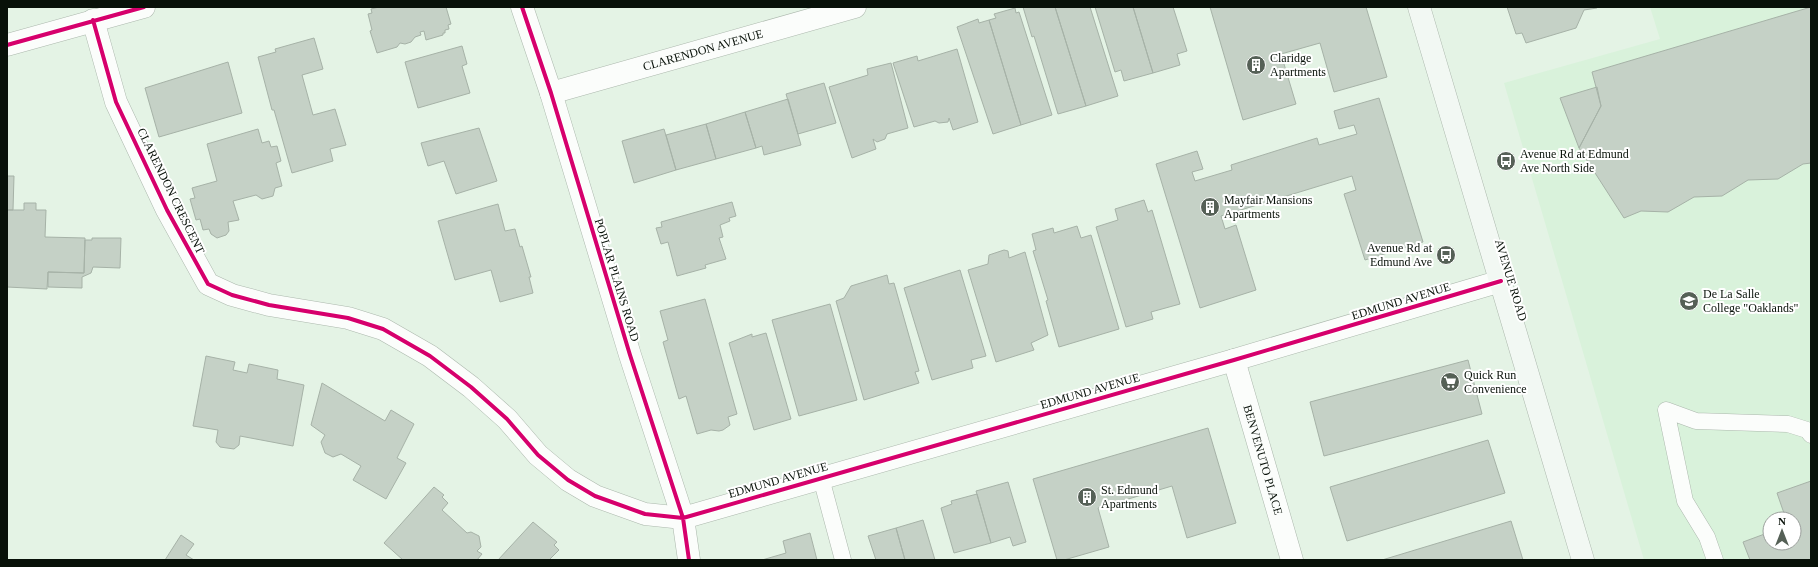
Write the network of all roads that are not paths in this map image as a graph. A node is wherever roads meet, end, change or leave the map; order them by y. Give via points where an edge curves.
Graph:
1 (144, 7) edge
2 (522, 7) edge
3 (855, 7) edge
4 (1419, 7) edge
5 (93, 20) junction
6 (7, 44) edge
7 (551, 93) junction
8 (1501, 281) junction
9 (1234, 360) junction
10 (1811, 435) edge
11 (821, 478) junction
12 (683, 518) junction
13 (689, 560) edge
14 (842, 560) edge
15 (1292, 560) edge
16 (1583, 560) edge
17 (1715, 560) edge

1 - 5 street
2 - 7 street, POPLAR PLAINS ROAD
3 - 7 street, CLARENDON AVENUE
4 - 8 main road, AVENUE ROAD
5 - 6 street
5 - 12 street, CLARENDON CRESCENT via 116,102 167,210 208,284 232,295 269,305 348,318 384,329 430,356 471,387 507,419 538,455 568,480 595,496 646,514
7 - 12 street, POPLAR PLAINS ROAD via 630,355
8 - 9 street, EDMUND AVENUE
8 - 16 main road, AVENUE ROAD
9 - 11 street, EDMUND AVENUE
9 - 15 street, BENVENUTO PLACE
10 - 17 lane via 1807,430 1788,424 1696,421 1666,410 1685,501 1707,537
11 - 12 street, EDMUND AVENUE
11 - 14 lane
12 - 13 street, POPLAR PLAINS ROAD

